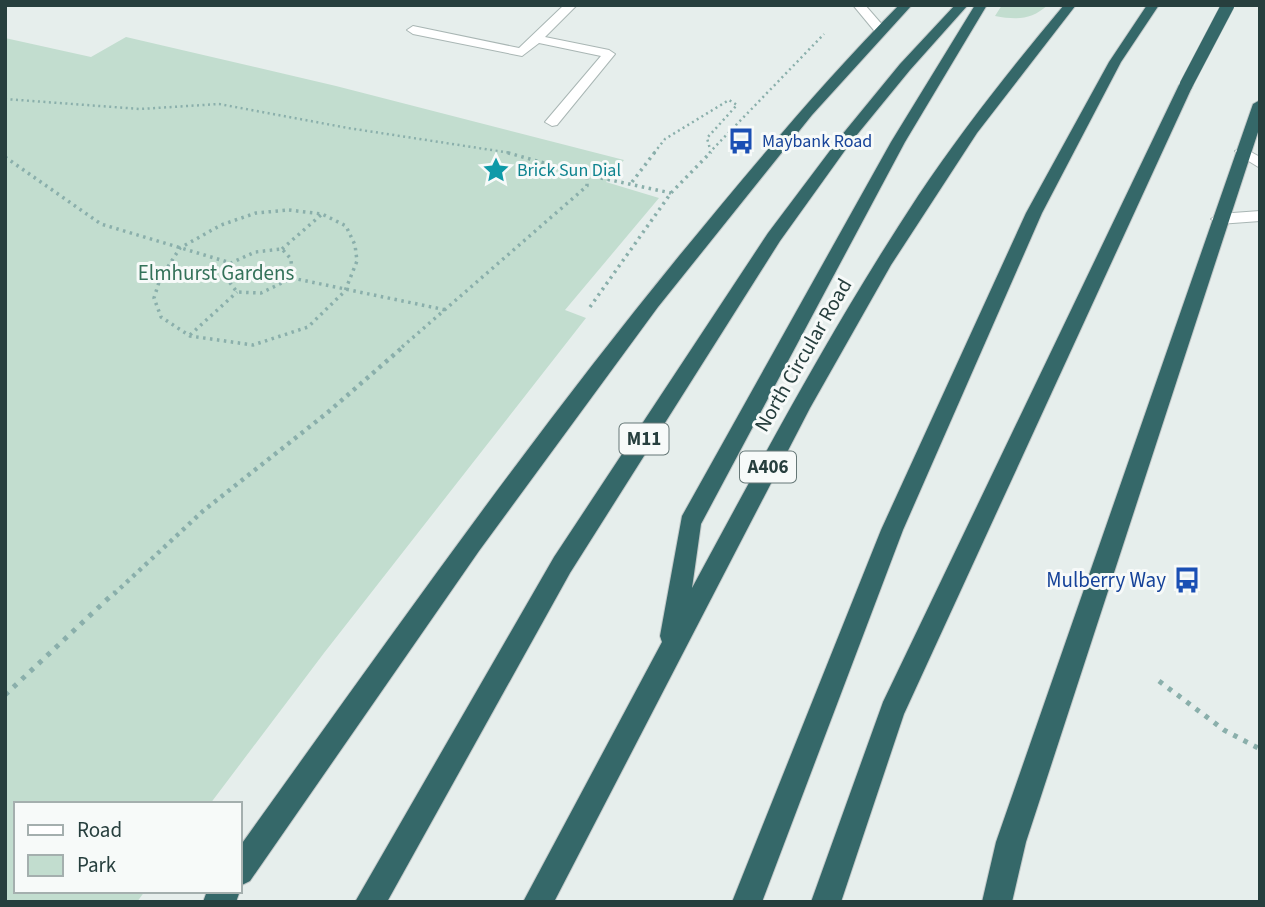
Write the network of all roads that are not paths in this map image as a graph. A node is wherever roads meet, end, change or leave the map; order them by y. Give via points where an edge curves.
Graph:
1 (571, 5) edge
2 (859, 5) edge
3 (906, 5) edge
4 (962, 5) edge
5 (981, 5) edge
6 (1070, 5) edge
7 (1153, 5) edge
8 (1228, 5) edge
9 (412, 30) dead end
10 (881, 31) junction
11 (539, 39) junction
12 (1260, 104) edge
13 (552, 122) dead end
14 (1242, 151) junction
15 (1260, 163) edge
16 (1260, 216) edge
17 (1219, 219) junction
18 (669, 655) junction
19 (242, 868) edge
20 (370, 902) edge
21 (538, 902) edge
22 (747, 902) edge
23 (826, 902) edge
24 (997, 902) edge

1 - 11 street
2 - 10 street
3 - 10 highway
4 - 20 highway, M11 via 905,67 774,237 562,565
5 - 18 highway via 898,142 690,523
6 - 18 highway, North Circular Road / A406 via 1029,52 936,179 812,384
7 - 22 highway via 1115,62 1034,213 892,530
8 - 23 highway, bridge via 1186,85 892,711
9 - 11 street via 522,52
10 - 19 highway via 769,155 647,306
11 - 13 street via 609,54
12 - 14 highway
14 - 15 street
14 - 17 highway
16 - 17 street
17 - 24 highway via 1011,842
18 - 21 highway, North Circular Road / A406

